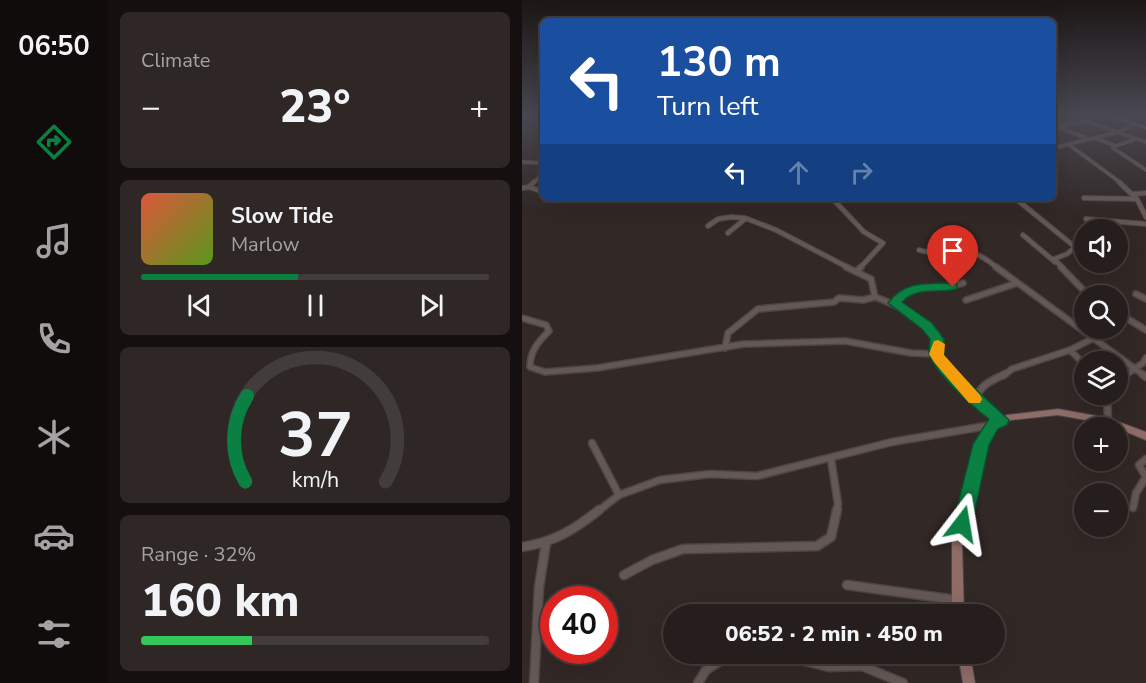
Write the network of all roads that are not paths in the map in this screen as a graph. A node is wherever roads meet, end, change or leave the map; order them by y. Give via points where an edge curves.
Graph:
1 (1073, 147) edge
2 (1115, 147) edge
3 (522, 162) edge
4 (540, 163) edge
5 (1146, 170) edge
6 (540, 177) edge
7 (529, 187) junction
8 (522, 188) edge
9 (540, 191) edge
10 (1146, 193) edge
11 (1134, 194) junction
12 (1084, 198) dead end
13 (1137, 199) junction
14 (835, 201) edge
15 (1019, 201) edge
16 (1145, 212) edge
17 (1146, 217) edge
18 (745, 219) junction
19 (1128, 222) edge
20 (1146, 224) edge
21 (708, 226) dead end
22 (728, 233) dead end
23 (1023, 235) dead end
24 (919, 250) dead end
25 (1056, 263) junction
26 (856, 272) junction
27 (963, 283) dead end
28 (1017, 283) junction
29 (1078, 285) edge
30 (1136, 294) dead end
31 (875, 297) junction
32 (966, 300) dead end
33 (1146, 300) edge
34 (894, 303) junction
35 (1140, 304) dead end
36 (522, 318) edge
37 (1128, 319) edge
38 (1074, 326) edge
39 (1146, 330) edge
40 (1092, 339) joint
41 (725, 348) junction
42 (1070, 350) junction
43 (936, 354) junction
44 (1074, 354) edge
45 (1146, 358) edge
46 (1135, 369) junction
47 (1128, 374) edge
48 (1146, 377) edge
49 (975, 400) junction
50 (1079, 417) edge
51 (997, 422) junction
52 (1128, 430) edge
53 (1146, 436) edge
54 (592, 443) dead end
55 (831, 459) junction
56 (1146, 459) edge
57 (619, 495) junction
58 (1133, 508) dead end
59 (546, 543) junction
60 (522, 547) edge
61 (624, 575) dead end
62 (847, 585) dead end
63 (957, 600) junction
64 (957, 604) edge
65 (715, 664) edge
66 (817, 664) edge
67 (966, 664) edge
68 (534, 683) edge
69 (698, 683) edge
70 (903, 683) edge
71 (969, 683) edge

1 - 11 street
2 - 5 street
3 - 4 street
6 - 7 street
7 - 8 street
7 - 9 street
10 - 11 street
11 - 13 street
12 - 13 street
13 - 16 street
14 - 26 street via 864,232 883,243
15 - 25 street via 1075,247 1054,259
16 - 17 street
18 - 21 street via 723,216
18 - 22 street
18 - 26 street via 762,223
19 - 20 street
23 - 25 street
24 - 28 street via 934,256 955,251 974,253
25 - 29 street
26 - 31 street via 871,279
27 - 34 street via 906,291
28 - 32 street
28 - 38 street
30 - 33 street
31 - 34 street
31 - 41 street via 758,309 728,333
33 - 35 street
34 - 43 street via 927,326 937,339
36 - 41 street via 546,325 549,331 533,347 530,359 530,367 545,372 619,366
37 - 39 street
40 - 42 street
40 - 46 street
41 - 43 street via 845,341
42 - 44 street
42 - 49 street via 992,379 979,389
43 - 49 street
45 - 46 street
46 - 47 street
46 - 48 street
49 - 51 street
50 - 51 street via 1058,412
51 - 55 street via 892,442
51 - 63 street via 981,444 957,542
52 - 53 street
54 - 57 street
55 - 57 street via 758,476 710,474 660,480
55 - 61 street via 838,504 831,537 817,546 683,549
56 - 58 street via 1139,465 1146,477 1136,493
57 - 59 street via 584,522
59 - 60 street
59 - 68 street via 539,587
62 - 63 street
63 - 64 street
65 - 69 street via 698,678
66 - 70 street via 862,666
67 - 71 street

